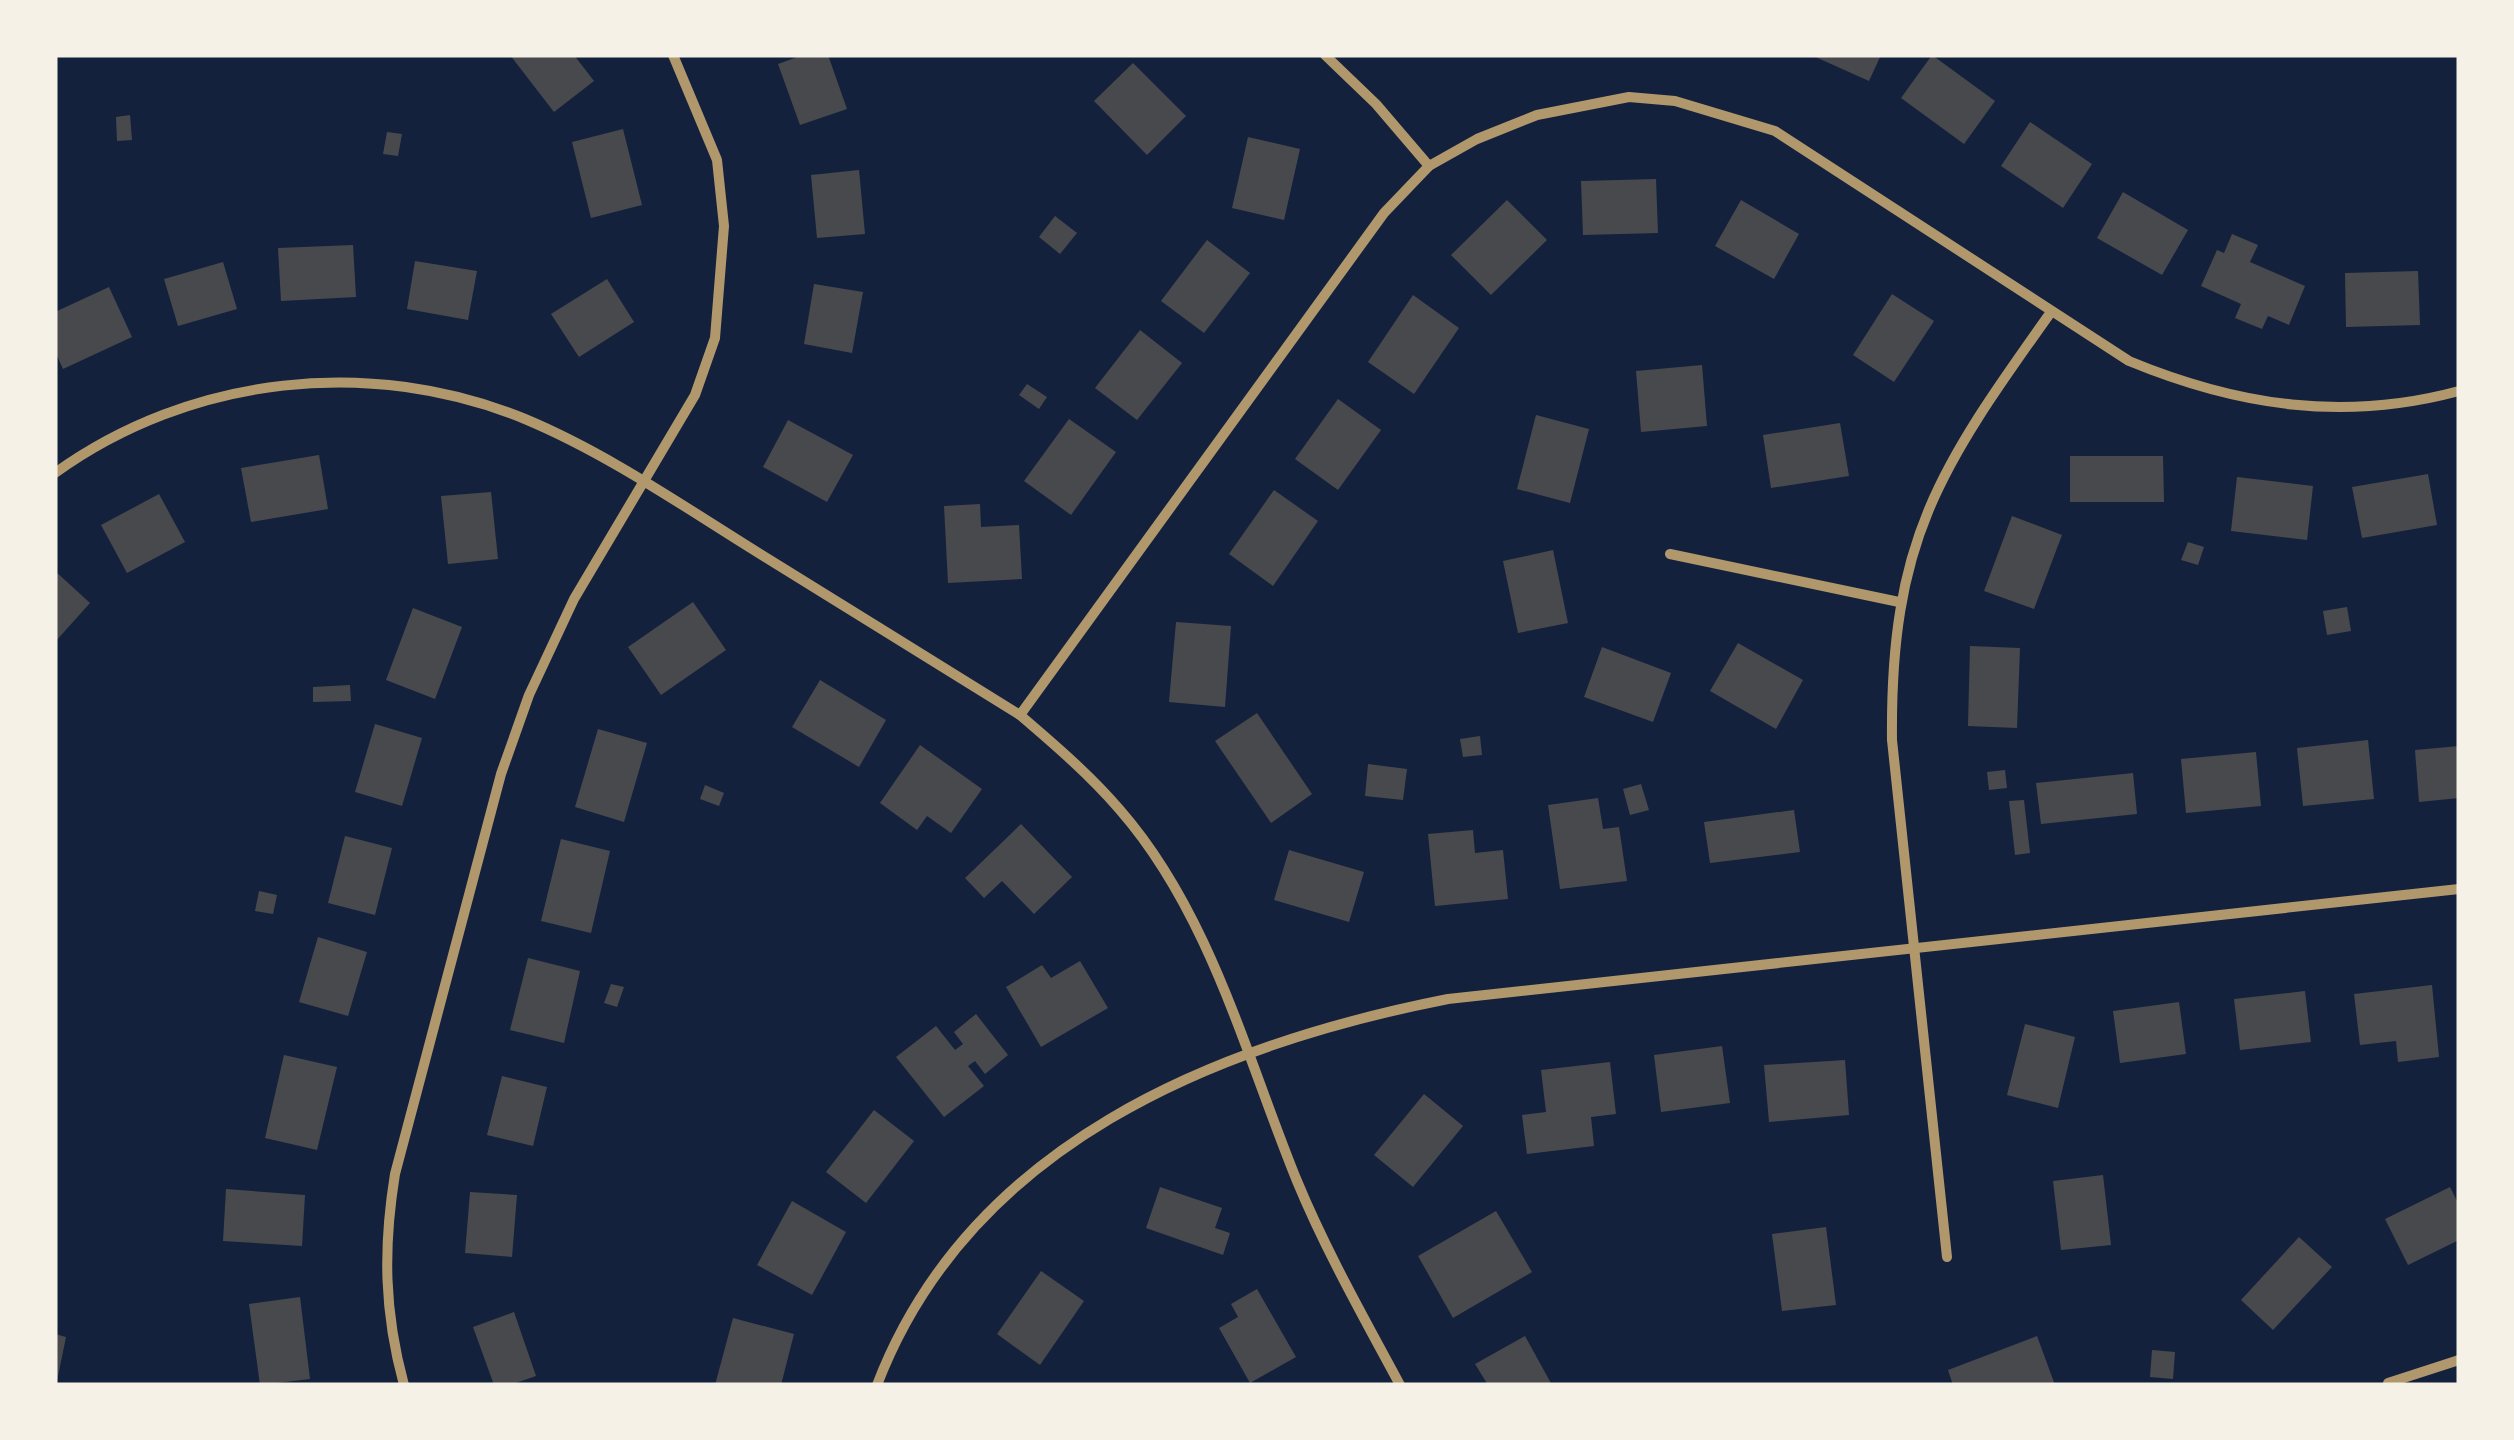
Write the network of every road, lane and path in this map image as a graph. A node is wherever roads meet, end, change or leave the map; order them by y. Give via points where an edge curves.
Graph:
1 (673, 55) edge
2 (1325, 55) edge
3 (1428, 166) junction
4 (2051, 312) junction
5 (2459, 391) edge
6 (55, 472) edge
7 (644, 482) junction
8 (1670, 554) dead end
9 (1899, 602) junction
10 (1020, 715) junction
11 (2459, 889) edge
12 (1913, 947) junction
13 (1249, 1053) junction
14 (1947, 1258) dead end
15 (2459, 1360) edge
16 (2388, 1383) edge
17 (404, 1385) edge
18 (878, 1385) edge
19 (1400, 1385) edge

1 - 7 street via 717,160 723,284 715,338 695,394
2 - 3 street
3 - 4 street via 1537,115 1629,98 1693,106 1775,131
3 - 10 street via 1346,264
4 - 5 street via 2130,361 2246,400 2369,409
4 - 9 street via 1937,486
6 - 7 street via 138,426 199,402 335,381 468,400 525,419
7 - 10 street
7 - 17 street via 574,599 529,695 481,850 387,1226 384,1277
8 - 9 street
9 - 12 street via 1892,740
10 - 13 street via 1122,812 1164,872
11 - 12 street
12 - 13 street via 1448,998
12 - 14 street
13 - 18 street via 1104,1124 1012,1186 932,1280
13 - 19 street via 1311,1212
15 - 16 street

